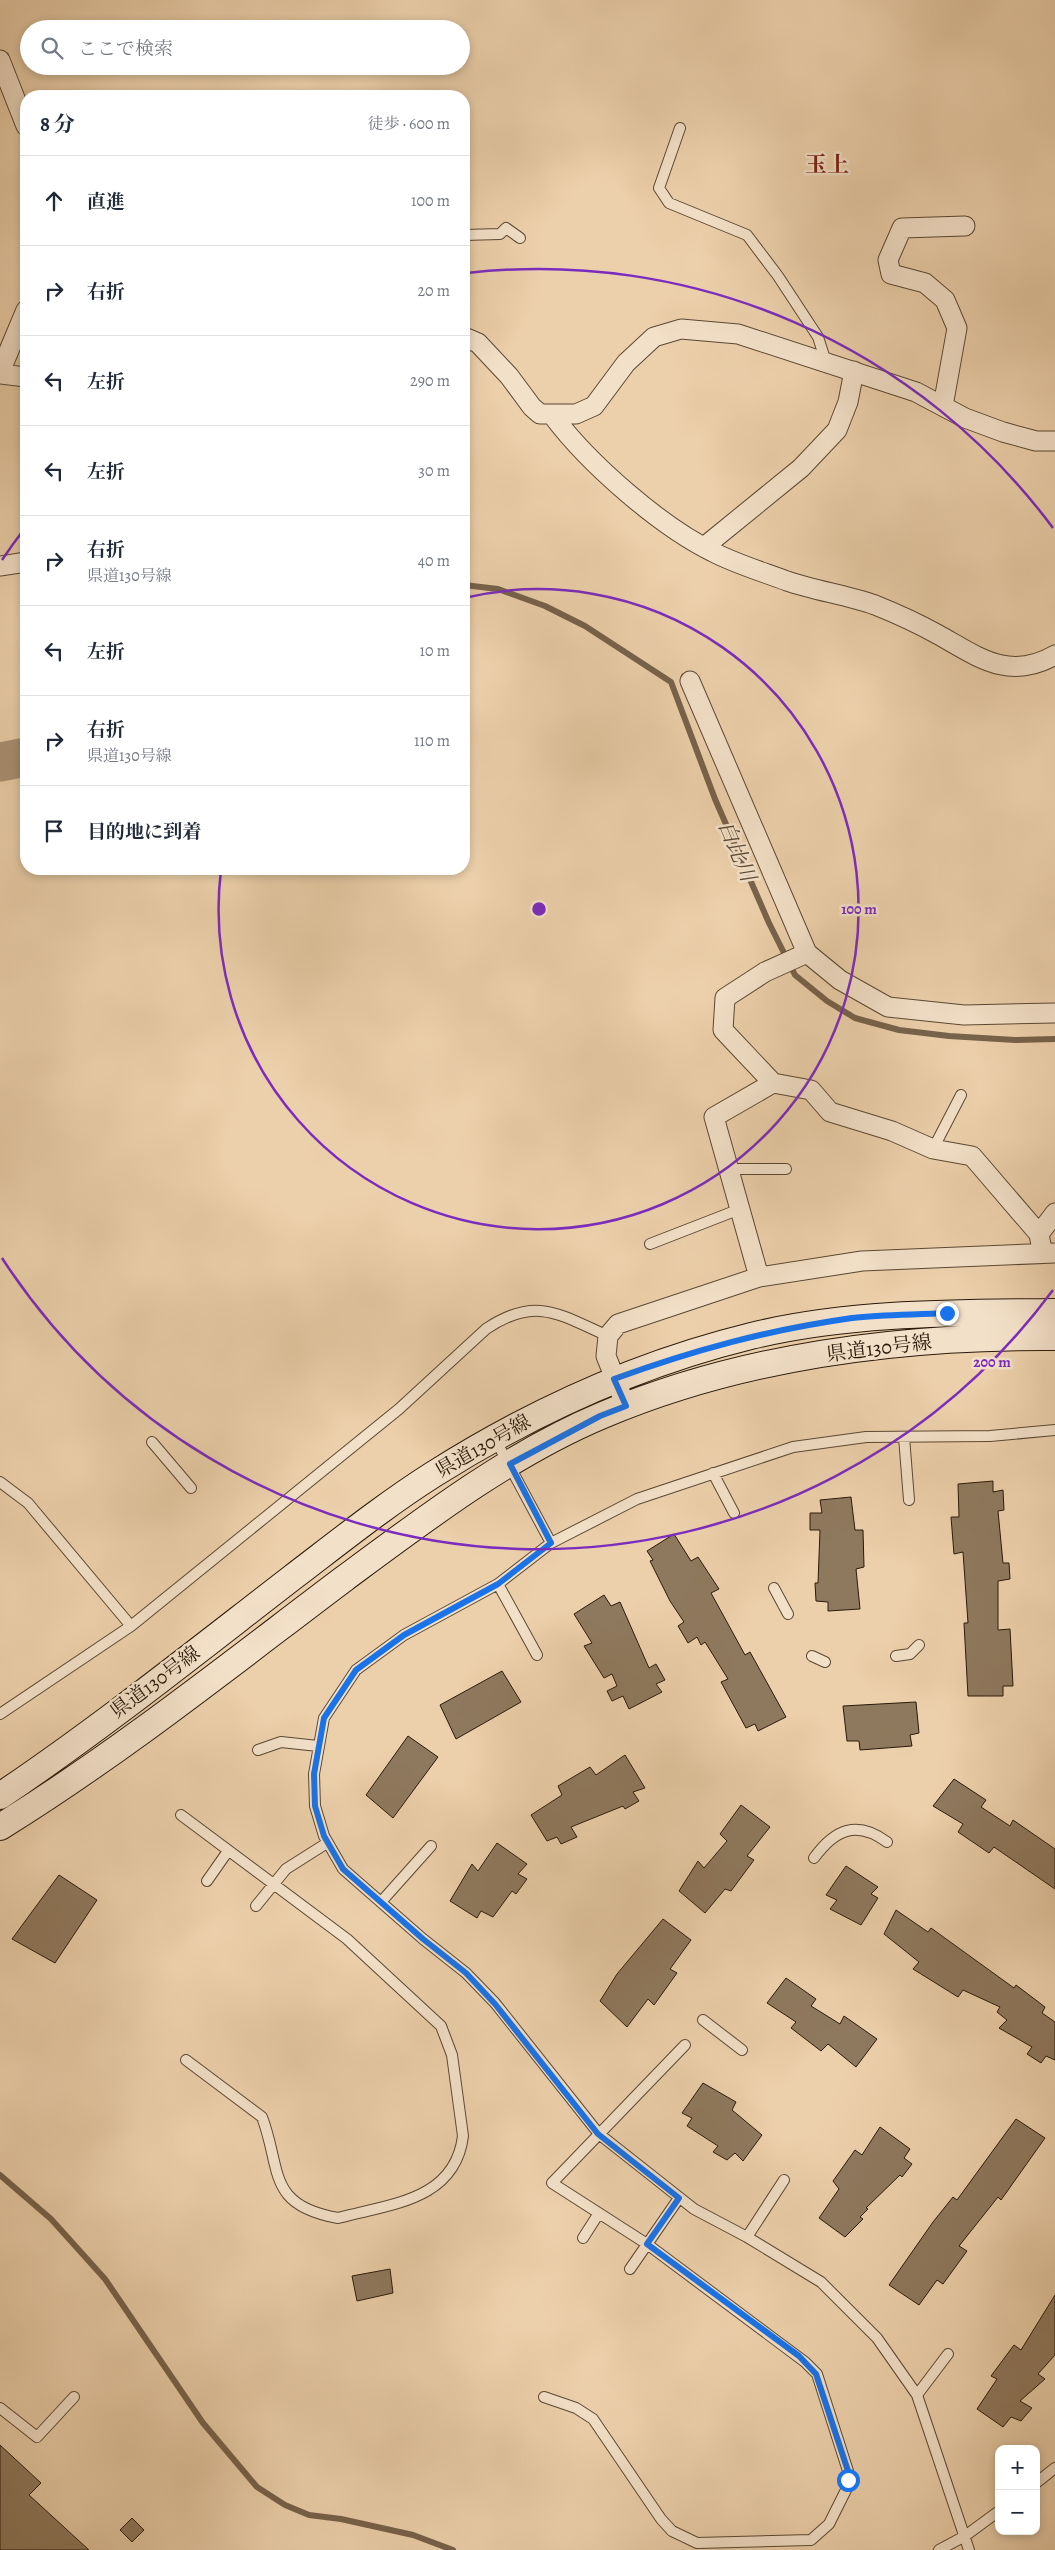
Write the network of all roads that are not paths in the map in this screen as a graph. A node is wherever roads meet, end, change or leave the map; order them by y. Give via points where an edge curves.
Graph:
1 (0, 60) edge
2 (20, 111) edge
3 (680, 128) dead end
4 (965, 226) dead end
5 (470, 235) edge
6 (520, 238) dead end
7 (20, 325) edge
8 (470, 340) edge
9 (826, 362) junction
10 (854, 371) junction
11 (0, 373) edge
12 (20, 376) edge
13 (943, 406) junction
14 (554, 416) junction
15 (1055, 441) edge
16 (704, 547) junction
17 (20, 563) edge
18 (0, 566) edge
19 (1055, 655) edge
20 (690, 681) dead end
21 (804, 954) junction
22 (1055, 1013) edge
23 (773, 1083) junction
24 (961, 1095) dead end
25 (934, 1149) junction
26 (729, 1169) junction
27 (786, 1169) dead end
28 (740, 1209) junction
29 (1055, 1213) edge
30 (650, 1244) dead end
31 (1045, 1246) edge
32 (759, 1277) junction
33 (1055, 1312) edge
34 (608, 1336) junction
35 (1055, 1337) edge
36 (614, 1379) junction
37 (626, 1406) junction
38 (1055, 1430) edge
39 (904, 1437) junction
40 (494, 1438) junction
41 (152, 1442) dead end
42 (510, 1464) junction
43 (713, 1473) junction
44 (0, 1482) edge
45 (191, 1488) dead end
46 (909, 1500) dead end
47 (734, 1513) dead end
48 (551, 1543) junction
49 (498, 1584) junction
50 (774, 1588) dead end
51 (788, 1614) dead end
52 (131, 1626) junction
53 (919, 1645) dead end
54 (538, 1654) dead end
55 (812, 1656) dead end
56 (896, 1656) dead end
57 (825, 1662) dead end
58 (0, 1714) edge
59 (318, 1746) junction
60 (258, 1750) dead end
61 (0, 1796) edge
62 (181, 1815) dead end
63 (0, 1827) edge
64 (888, 1842) dead end
65 (328, 1843) junction
66 (431, 1846) dead end
67 (228, 1851) junction
68 (814, 1858) dead end
69 (207, 1881) dead end
70 (274, 1885) junction
71 (381, 1902) junction
72 (256, 1906) dead end
73 (703, 2020) dead end
74 (686, 2045) dead end
75 (742, 2050) dead end
76 (186, 2060) dead end
77 (598, 2134) junction
78 (784, 2180) dead end
79 (679, 2198) junction
80 (600, 2213) junction
81 (747, 2237) junction
82 (583, 2238) dead end
83 (647, 2244) junction
84 (630, 2269) dead end
85 (948, 2354) dead end
86 (917, 2395) junction
87 (74, 2397) dead end
88 (544, 2397) dead end
89 (0, 2408) edge
90 (1055, 2468) edge
91 (1040, 2481) edge
92 (995, 2514) edge
93 (966, 2536) junction
94 (939, 2550) edge
95 (969, 2550) edge

1 - 2 street
3 - 9 lane via 659,188 670,203 748,235 818,337
4 - 13 street via 902,228 888,260 891,274 926,283 945,300 958,328
5 - 6 lane via 500,234 506,228
7 - 11 street
8 - 14 street via 478,343 509,376 532,407 540,414
9 - 10 street
9 - 14 street via 738,334 681,329 654,337 626,363 594,406 576,414
10 - 13 street via 916,392
10 - 16 street via 848,402 837,430 802,468
11 - 12 street
13 - 15 street via 1002,432 1036,441
14 - 16 street via 569,437 647,510
16 - 19 street via 789,581 874,605 994,664 1027,665
17 - 18 street
20 - 21 street
21 - 22 street via 840,980 888,1007 964,1016
21 - 23 street via 775,967 725,998 724,1030
23 - 25 street via 811,1090 830,1112
23 - 26 street via 714,1117
24 - 25 lane
25 - 31 street via 972,1156
26 - 27 lane
26 - 28 street
28 - 30 lane
28 - 32 street
29 - 31 street
31 - 32 street via 862,1261
32 - 34 street via 618,1324
33 - 36 main road, 県道130号線 via 853,1318 754,1335 684,1354
34 - 36 street via 606,1356
34 - 52 lane via 546,1310 527,1310 501,1319 399,1409
35 - 37 main road, 県道130号線 via 946,1340 859,1348 694,1382
36 - 37 street
36 - 40 main road, 県道130号線
37 - 42 main road, 県道130号線 via 600,1416
38 - 39 lane via 990,1436
39 - 43 lane via 866,1437 793,1447
39 - 46 lane
40 - 42 lane
40 - 61 main road, 県道130号線 via 372,1516 150,1687
41 - 45 lane
42 - 48 lane
42 - 63 main road, 県道130号線 via 391,1543 124,1743
43 - 47 lane
43 - 48 lane via 636,1499
44 - 52 lane via 28,1503
48 - 49 lane
49 - 54 lane
49 - 59 lane via 404,1635 356,1670 324,1718
50 - 51 lane
52 - 58 lane
53 - 56 lane via 910,1654
55 - 57 lane
59 - 60 lane via 281,1742
59 - 65 lane via 314,1774 315,1806
62 - 67 lane
64 - 68 lane via 876,1834 846,1830 824,1845
65 - 70 lane via 286,1869
65 - 71 lane via 343,1869
66 - 71 lane
67 - 69 lane
67 - 70 lane
70 - 72 lane
70 - 76 lane via 347,1939 441,2026 452,2054 463,2136 458,2160 442,2181 419,2196 338,2218 325,2216 296,2202 284,2191 276,2176 262,2117
71 - 77 lane via 478,1985
73 - 75 lane
74 - 77 lane
77 - 79 lane
77 - 80 lane via 552,2182
78 - 81 lane
79 - 81 lane
79 - 83 lane
80 - 82 lane
80 - 83 lane
81 - 86 lane via 821,2282 877,2338
83 - 84 lane
83 - 88 lane via 799,2356 816,2374 848,2471 846,2488 829,2524 811,2540 697,2543 684,2539 662,2519 593,2419 576,2408
85 - 86 lane
86 - 93 lane
87 - 89 lane via 37,2437
90 - 91 lane
92 - 93 lane
93 - 94 lane
93 - 95 lane

